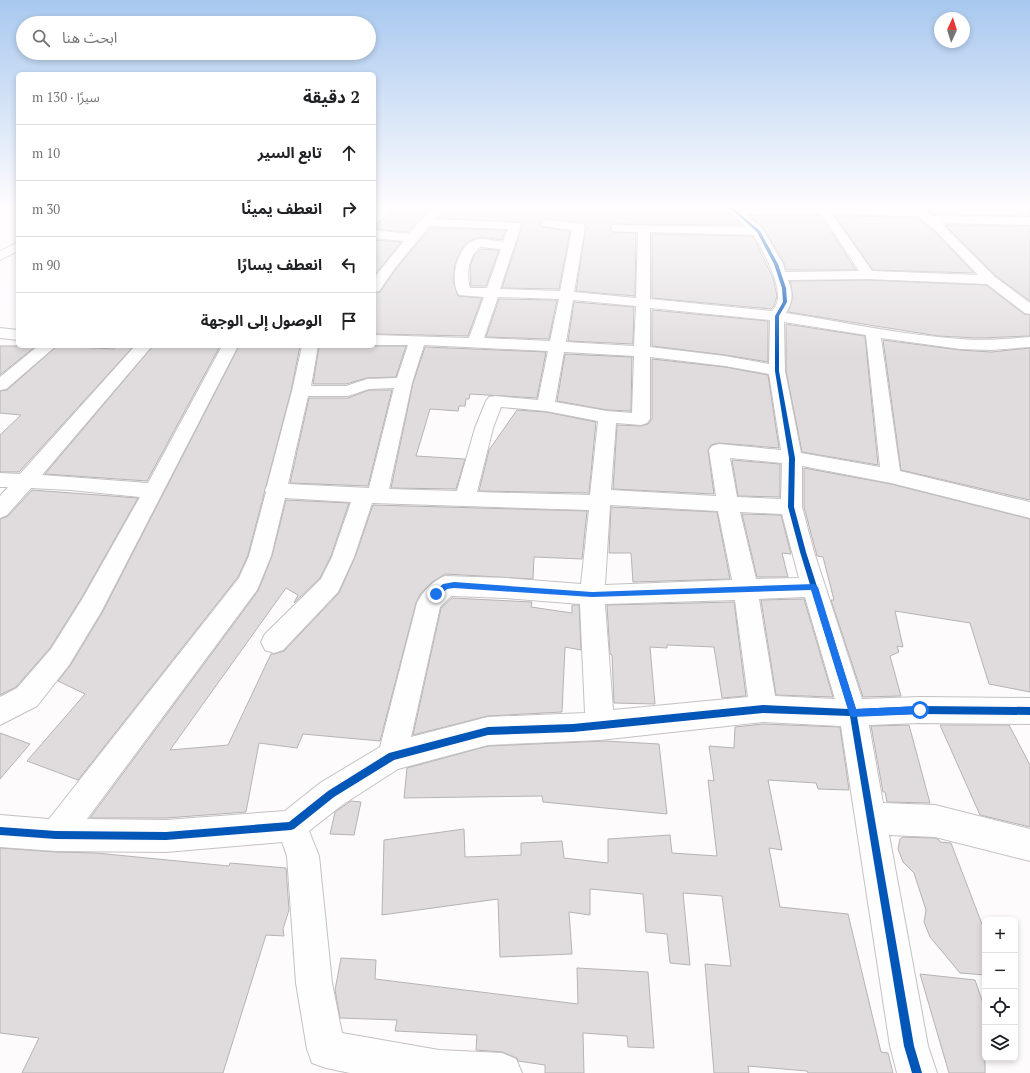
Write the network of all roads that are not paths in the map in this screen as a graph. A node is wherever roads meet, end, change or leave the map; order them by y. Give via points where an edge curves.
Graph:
1 (397, 257) edge
2 (466, 257) edge
3 (505, 257) edge
4 (573, 257) edge
5 (644, 257) edge
6 (773, 257) edge
7 (855, 257) edge
8 (968, 257) edge
9 (781, 276) junction
10 (868, 276) junction
11 (990, 280) junction
12 (376, 285) edge
13 (492, 294) junction
14 (566, 296) junction
15 (643, 302) junction
16 (1030, 310) edge
17 (776, 316) junction
18 (873, 332) junction
19 (0, 334) edge
20 (16, 335) edge
21 (376, 340) edge
22 (418, 340) junction
23 (475, 342) junction
24 (1030, 342) edge
25 (556, 347) junction
26 (46, 348) edge
27 (142, 348) edge
28 (229, 348) edge
29 (310, 348) edge
30 (642, 352) junction
31 (777, 371) junction
32 (404, 383) junction
33 (0, 385) edge
34 (301, 391) junction
35 (546, 406) junction
36 (607, 417) junction
37 (792, 458) junction
38 (891, 476) junction
39 (0, 480) edge
40 (27, 481) junction
41 (275, 490) junction
42 (154, 491) junction
43 (370, 496) junction
44 (465, 498) junction
45 (600, 500) junction
46 (727, 502) junction
47 (791, 506) junction
48 (0, 510) edge
49 (1030, 510) edge
50 (814, 587) junction
51 (746, 589) junction
52 (592, 595) junction
53 (274, 642) dead end
54 (763, 708) junction
55 (1030, 711) edge
56 (0, 712) edge
57 (853, 713) junction
58 (600, 726) junction
59 (392, 756) junction
60 (870, 818) junction
61 (291, 826) junction
62 (0, 831) edge
63 (56, 835) junction
64 (1030, 845) edge
65 (502, 1073) edge
66 (917, 1073) edge

1 - 12 street
2 - 13 street via 460,277 464,292
3 - 13 street
4 - 14 street
5 - 15 street
6 - 9 street
7 - 10 street
8 - 11 street
9 - 10 street
9 - 17 street via 785,302
10 - 11 street
11 - 16 street
13 - 14 street
13 - 23 street
14 - 15 street
14 - 25 street
15 - 17 street
15 - 30 street
17 - 18 street
17 - 31 street
18 - 24 street via 991,346
18 - 38 street
19 - 20 street
21 - 22 street
22 - 23 street
22 - 32 street
23 - 25 street
25 - 30 street
25 - 35 street
26 - 33 street
27 - 40 street
28 - 42 street
29 - 34 street
30 - 31 street via 694,356
30 - 36 street via 641,419
31 - 37 street
32 - 34 street via 366,384 348,391
32 - 43 street
34 - 41 street
35 - 36 street
35 - 44 street via 495,400 484,428
36 - 45 street
37 - 38 street
37 - 46 street via 719,450
37 - 47 street
38 - 49 street
39 - 40 street
40 - 42 street
40 - 48 street
41 - 43 street
41 - 63 street via 260,556 249,583
42 - 56 street via 92,605 60,657 27,698
43 - 44 street
43 - 53 street via 330,585
44 - 45 street
45 - 46 street
45 - 52 street
46 - 47 street
46 - 51 street
47 - 50 street
50 - 51 street
50 - 57 street
51 - 52 street
51 - 54 street
52 - 58 street
52 - 59 street via 445,586 429,603
54 - 57 street
54 - 58 street
55 - 57 street via 920,710
57 - 60 street
58 - 59 street via 488,731
59 - 61 street via 331,794
60 - 64 street via 935,821
60 - 66 street via 909,1046
61 - 63 street via 166,836
61 - 65 street via 303,856 314,983 326,1049 439,1070
62 - 63 street

